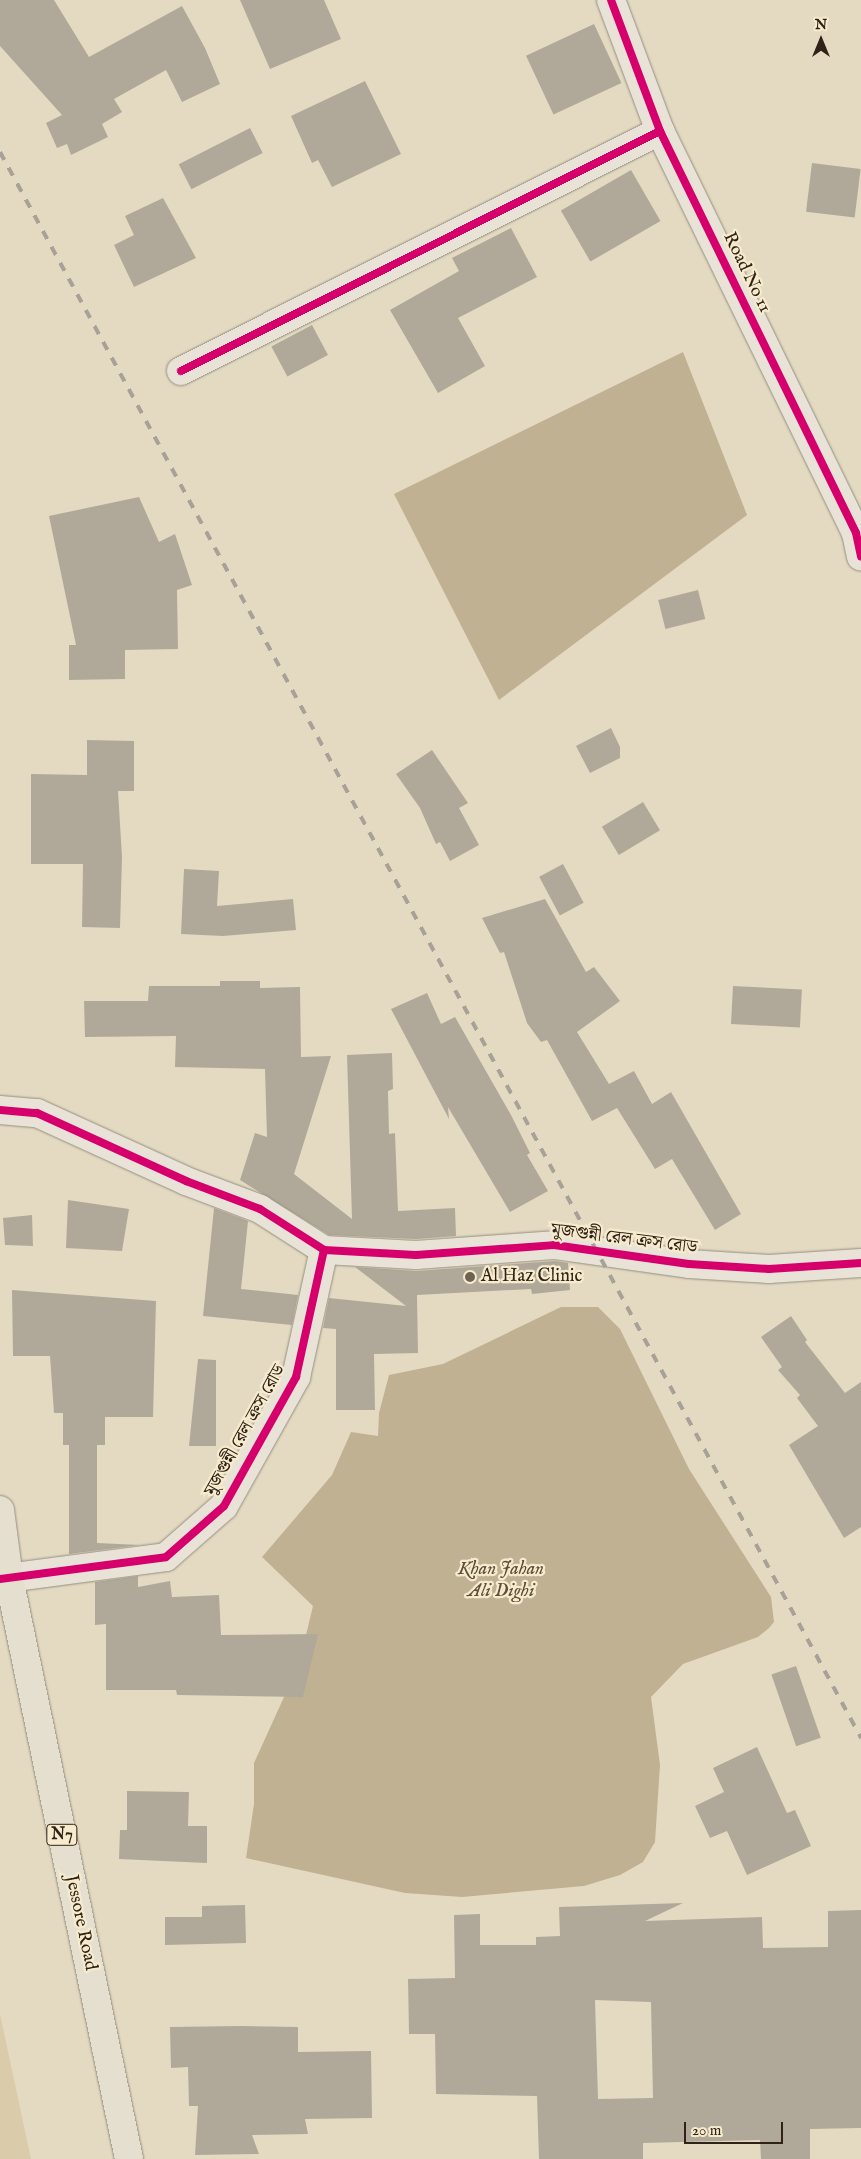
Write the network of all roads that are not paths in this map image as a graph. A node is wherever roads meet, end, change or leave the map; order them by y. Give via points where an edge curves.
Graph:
1 (611, 0) edge
2 (660, 131) junction
3 (181, 371) dead end
4 (859, 540) edge
5 (0, 1110) edge
6 (324, 1250) junction
7 (861, 1263) edge
8 (0, 1510) edge
9 (5, 1578) edge
10 (129, 2159) edge

1 - 2 street, Road No 11
2 - 3 street
2 - 4 street, Road No 11
5 - 6 street, মুজগুন্নী রেল ক্রস রোড via 37,1113 186,1181 260,1209
6 - 7 street, মুজগুন্নী রেল ক্রস রোড via 416,1255 554,1245 689,1264 769,1269
6 - 9 street, মুজগুন্নী রেল ক্রস রোড via 296,1377 224,1506 166,1557
8 - 9 highway, Jessore Road / N7
9 - 10 highway, Jessore Road / N7

